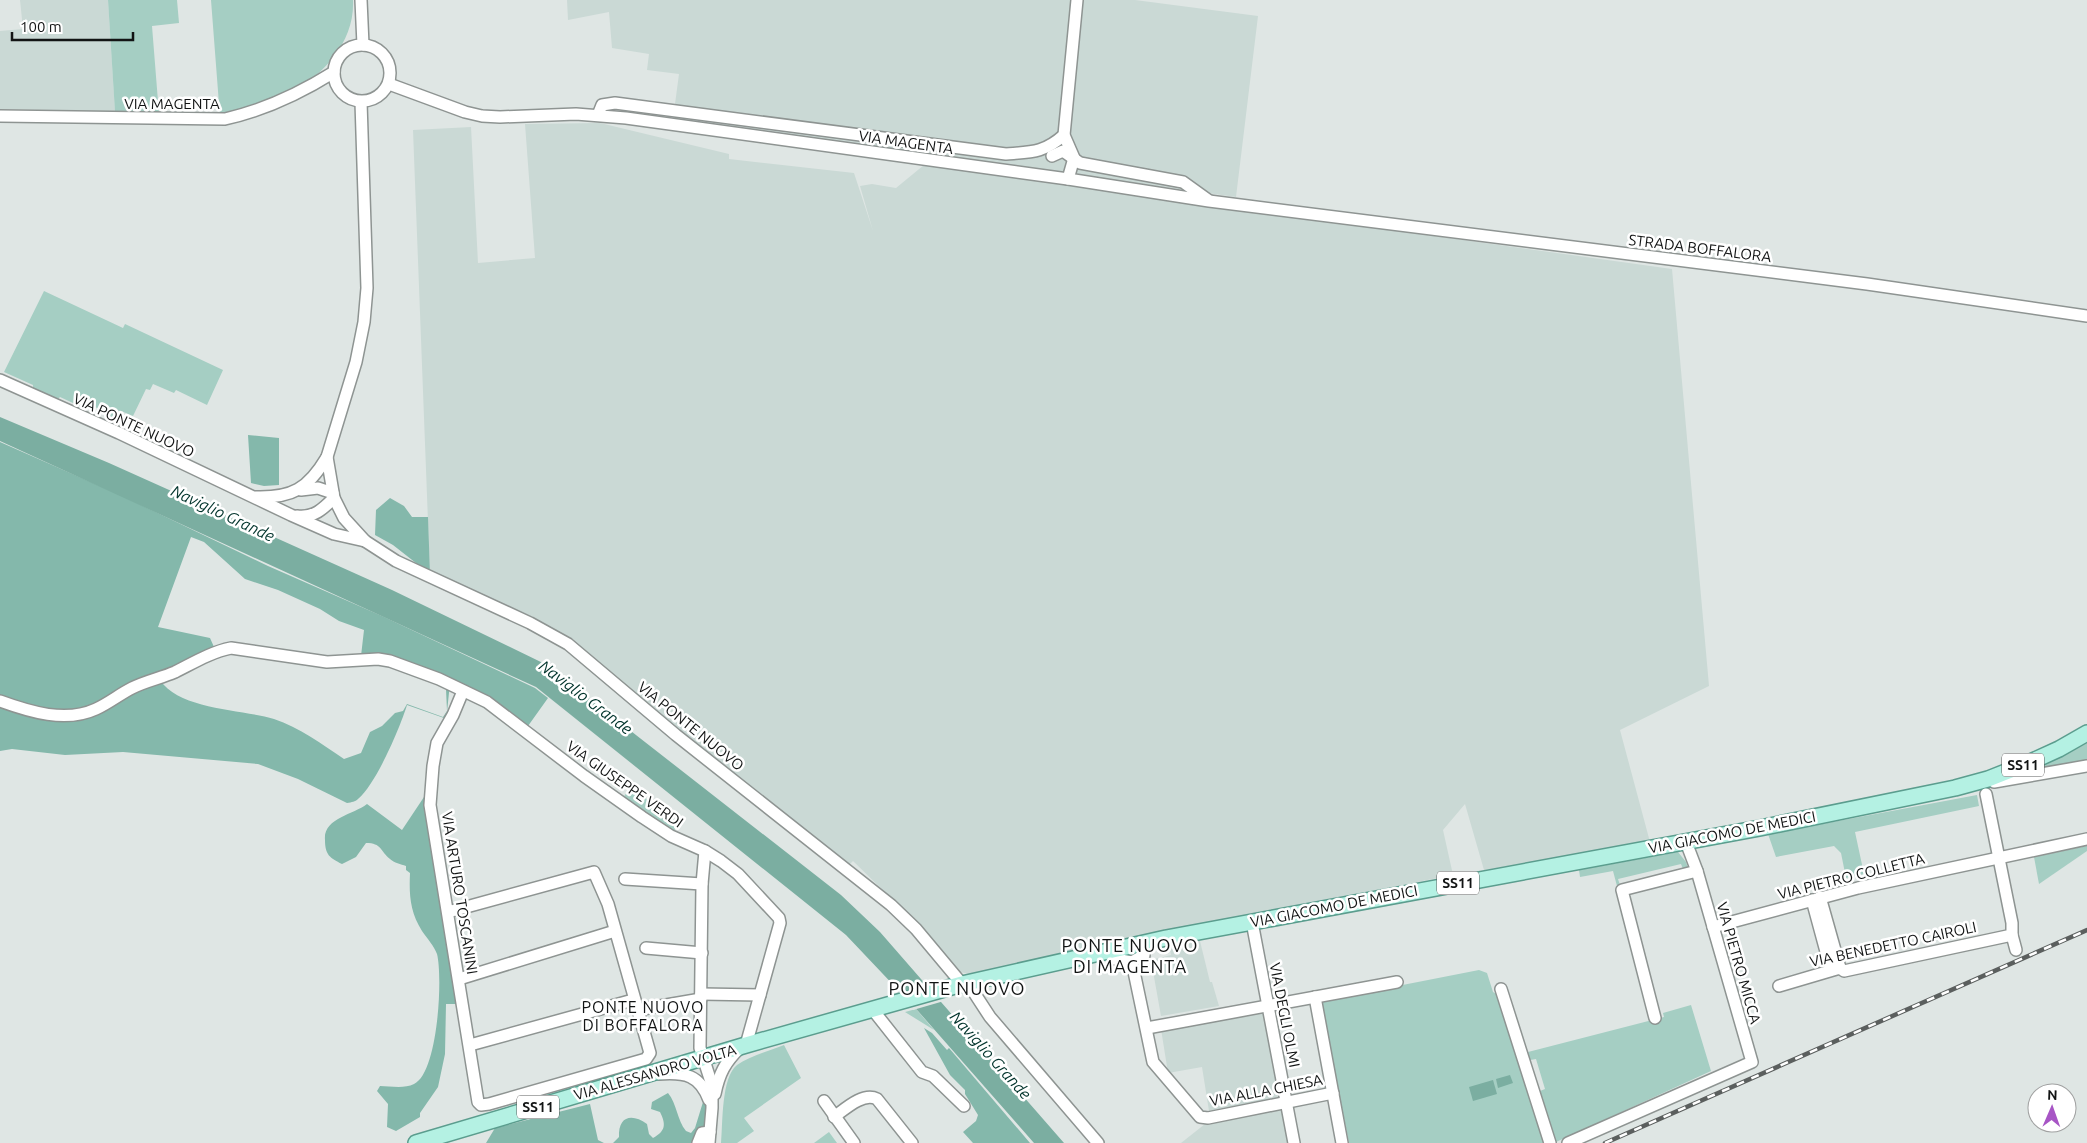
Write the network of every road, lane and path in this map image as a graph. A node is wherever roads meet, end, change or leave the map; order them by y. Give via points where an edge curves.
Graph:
1 (362, 0) edge
2 (1077, 0) edge
3 (363, 45) junction
4 (334, 72) junction
5 (389, 84) junction
6 (361, 102) junction
7 (598, 115) junction
8 (0, 116) edge
9 (1064, 135) junction
10 (1051, 151) junction
11 (1074, 158) junction
12 (1053, 177) junction
13 (1068, 179) junction
14 (1209, 201) junction
15 (1308, 213) joint
16 (2087, 316) edge
17 (0, 380) edge
18 (327, 458) junction
19 (296, 491) junction
20 (333, 496) junction
21 (256, 497) junction
22 (291, 515) junction
23 (365, 541) junction
24 (463, 691) junction
25 (0, 701) edge
26 (2087, 733) edge
27 (2087, 766) edge
28 (1955, 788) junction
29 (1986, 794) dead end
30 (2087, 839) edge
31 (1686, 842) junction
32 (705, 851) junction
33 (1998, 858) junction
34 (1697, 871) junction
35 (625, 879) dead end
36 (702, 884) junction
37 (1816, 899) junction
38 (448, 912) junction
39 (1252, 922) junction
40 (1713, 927) junction
41 (615, 931) junction
42 (2012, 935) junction
43 (1143, 943) junction
44 (646, 948) dead end
45 (1112, 950) junction
46 (2016, 950) dead end
47 (702, 953) junction
48 (1132, 962) junction
49 (1835, 969) junction
50 (459, 979) junction
51 (1397, 982) dead end
52 (956, 986) junction
53 (1779, 986) dead end
54 (1501, 989) dead end
55 (760, 995) junction
56 (701, 996) junction
57 (1315, 997) junction
58 (635, 1005) junction
59 (1268, 1005) junction
60 (873, 1010) junction
61 (1655, 1018) dead end
62 (1147, 1028) junction
63 (470, 1045) junction
64 (744, 1046) junction
65 (703, 1058) junction
66 (642, 1076) junction
67 (700, 1081) junction
68 (561, 1083) junction
69 (1333, 1093) junction
70 (566, 1098) junction
71 (824, 1101) dead end
72 (1286, 1103) junction
73 (481, 1104) joint
74 (964, 1106) dead end
75 (712, 1108) junction
76 (834, 1117) junction
77 (710, 1138) edge
78 (909, 1142) edge
79 (416, 1143) edge
80 (698, 1143) edge
81 (854, 1143) edge
82 (1098, 1143) edge
83 (1294, 1143) edge
84 (1342, 1143) edge
85 (1550, 1143) edge
86 (1568, 1143) edge

1 - 3 street
2 - 9 street
3 - 4 street via 346,50
3 - 5 street via 380,51 386,58 390,66
4 - 6 street via 335,81 345,96
4 - 8 street, VIA MAGENTA via 303,92 272,106 225,119
5 - 6 street via 378,97
5 - 7 street, VIA MAGENTA via 482,116
6 - 18 street via 368,288 356,362
7 - 10 street, VIA MAGENTA via 602,105 615,103 1006,154
7 - 12 street, VIA MAGENTA
9 - 10 street
9 - 11 street
10 - 11 street, VIA MAGENTA via 1062,151
10 - 12 street
11 - 13 street
11 - 14 street, VIA MAGENTA via 1080,162 1183,182
12 - 13 street, VIA MAGENTA
13 - 14 street, VIA MAGENTA
14 - 15 street, VIA MAGENTA
15 - 16 street, STRADA BOFFALORA via 1867,284
17 - 21 street, VIA PONTE NUOVO
18 - 19 street, VIA PONTE NUOVO via 312,480
18 - 20 street, VIA PONTE NUOVO
19 - 20 street, VIA PONTE NUOVO via 318,488
19 - 21 street, VIA PONTE NUOVO via 277,498
20 - 22 street, VIA PONTE NUOVO via 317,514 305,517
20 - 23 street, VIA PONTE NUOVO via 344,518
21 - 22 street, VIA PONTE NUOVO
22 - 23 street, VIA PONTE NUOVO via 334,534
23 - 52 street, VIA PONTE NUOVO via 396,561 568,644 676,735 891,905 916,929
24 - 25 street, VIA GIUSEPPE VERDI via 405,666 378,659 327,662 231,648 132,688 81,714 52,715
24 - 32 street, VIA GIUSEPPE VERDI via 487,702 584,776 671,836
24 - 38 street, VIA ARTURO TOSCANINI via 438,743 430,805
26 - 28 main road, SS11 via 2026,764
27 - 28 street
28 - 31 main road, VIA GIACOMO DE MEDICI / SS11
29 - 33 street
30 - 33 street, VIA PIETRO COLLETTA
31 - 34 street, VIA PIETRO MICCA
31 - 39 main road, VIA GIACOMO DE MEDICI / SS11
32 - 36 street
32 - 55 street, VIA GIUSEPPE VERDI via 738,874 779,918
33 - 37 street, VIA PIETRO COLLETTA
33 - 42 street
34 - 40 street, VIA PIETRO MICCA
34 - 61 street via 1622,890
35 - 36 street
36 - 47 street
37 - 40 street, VIA PIETRO COLLETTA
37 - 49 street
38 - 41 street via 594,872
38 - 50 street, VIA ARTURO TOSCANINI
39 - 43 main road, VIA GIACOMO DE MEDICI / SS11
39 - 59 street, VIA DEGLI OLMI
40 - 86 street, VIA PIETRO MICCA via 1752,1062
41 - 50 street
41 - 58 street
42 - 46 street
42 - 49 street, VIA BENEDETTO CAIROLI via 1844,971
43 - 45 main road, VIA GIACOMO DE MEDICI / SS11
43 - 48 street via 1144,955
44 - 47 street
45 - 48 street via 1116,959
45 - 52 main road, VIA GIACOMO DE MEDICI / SS11
47 - 56 street
48 - 62 street, VIA ALLA CHIESA
49 - 53 street, VIA BENEDETTO CAIROLI
50 - 63 street, VIA ARTURO TOSCANINI
51 - 57 street
52 - 60 main road, SS11
52 - 82 street, VIA PONTE NUOVO via 972,991 990,1017
54 - 85 street
55 - 56 street
55 - 64 street, VIA GIUSEPPE VERDI
56 - 58 street
56 - 65 street via 700,1048
57 - 59 street
57 - 69 street
58 - 63 street
58 - 68 street, VIA ALESSANDRO VOLTA via 650,1053 646,1059
59 - 62 street
59 - 72 street, VIA DEGLI OLMI
60 - 64 main road, SS11
60 - 74 street via 922,1072 933,1076
62 - 72 street, VIA ALLA CHIESA via 1153,1062 1200,1117
63 - 73 street, VIA ARTURO TOSCANINI
64 - 65 main road, VIA ALESSANDRO VOLTA / SS11
64 - 75 street via 724,1066
65 - 66 main road, VIA ALESSANDRO VOLTA / SS11
65 - 67 street
65 - 75 street via 712,1085
66 - 67 street via 680,1075
66 - 70 main road, VIA ALESSANDRO VOLTA / SS11
67 - 75 street
68 - 70 street, VIA ALESSANDRO VOLTA
68 - 73 street, VIA ALESSANDRO VOLTA
69 - 72 street, VIA ALLA CHIESA
69 - 84 street
70 - 79 main road, VIA ALESSANDRO VOLTA / SS11
71 - 76 street
72 - 83 street, VIA DEGLI OLMI
75 - 77 street
76 - 78 street via 861,1099 873,1097
76 - 81 street
77 - 80 street via 702,1134

